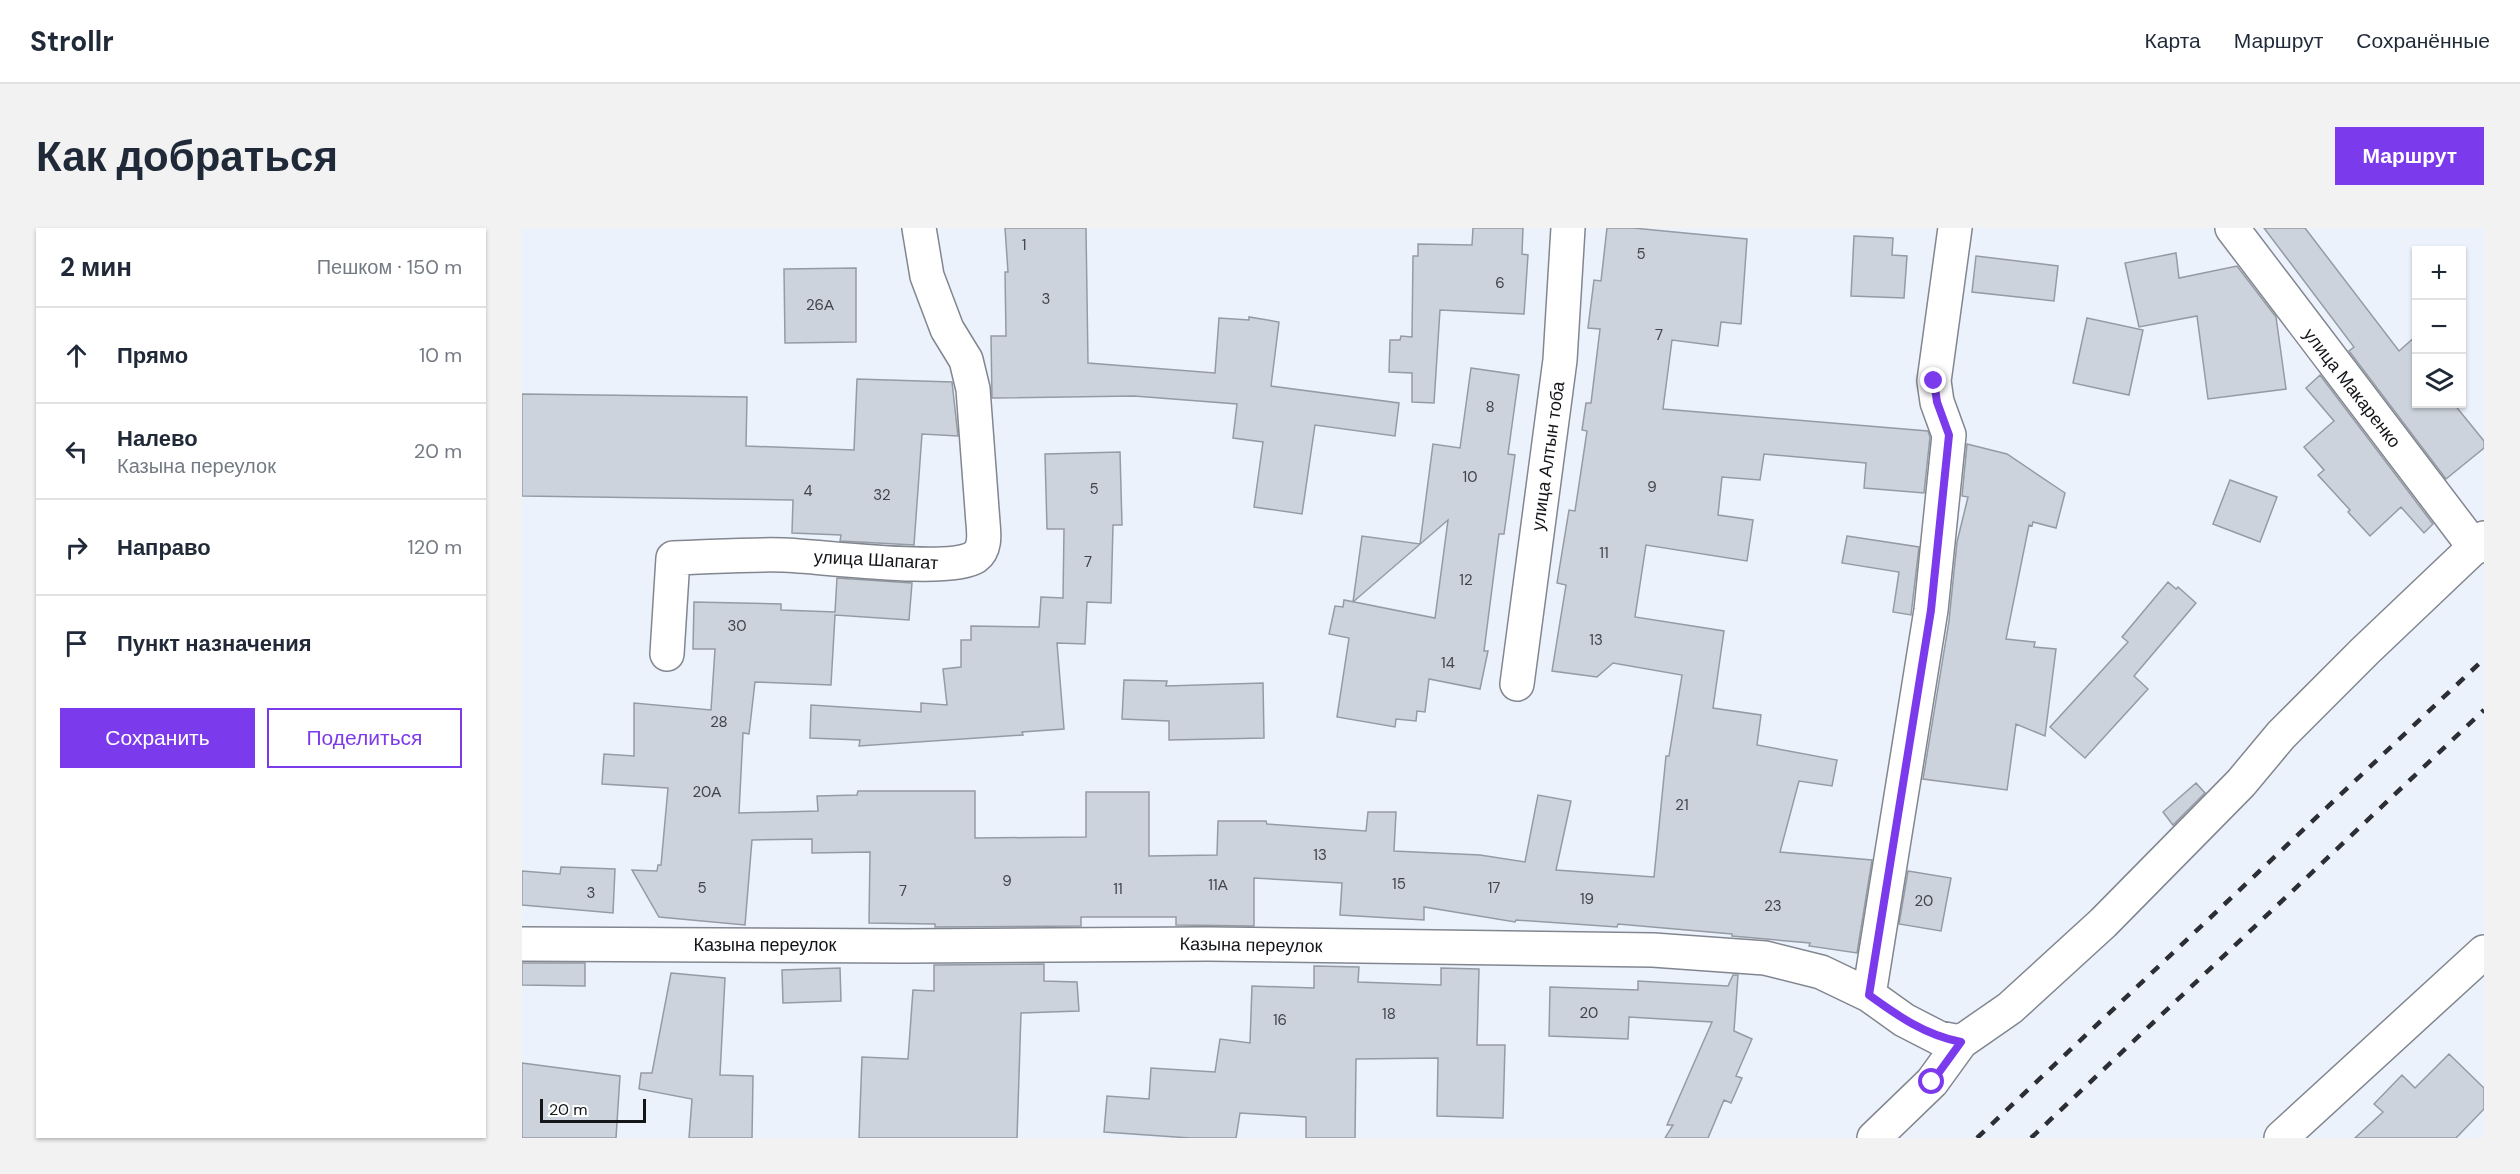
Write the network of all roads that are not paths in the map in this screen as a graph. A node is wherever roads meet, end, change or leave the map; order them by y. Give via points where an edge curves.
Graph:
1 (919, 228) edge
2 (1568, 228) edge
3 (1955, 228) edge
4 (2232, 228) edge
5 (2479, 543) edge
6 (667, 654) dead end
7 (1517, 684) dead end
8 (522, 944) edge
9 (2484, 952) edge
10 (1869, 995) junction
11 (1961, 1042) junction
12 (1874, 1138) edge
13 (2281, 1138) edge

1 - 6 street, улица Шапагат via 927,276 948,329 966,360 973,389 984,523 981,552 973,558 931,564 782,555 673,558
2 - 7 street, улица Алтын тоба via 1560,360
3 - 10 street via 1934,381 1949,435 1931,610
4 - 5 street, улица Макаренко
5 - 11 street via 2281,735 2241,783 2103,923 2010,1008
8 - 10 street, Казына переулок via 1208,944 1653,951 1765,958 1821,972
9 - 13 street
10 - 11 street, Казына переулок via 1939,1038
11 - 12 street via 1932,1082

